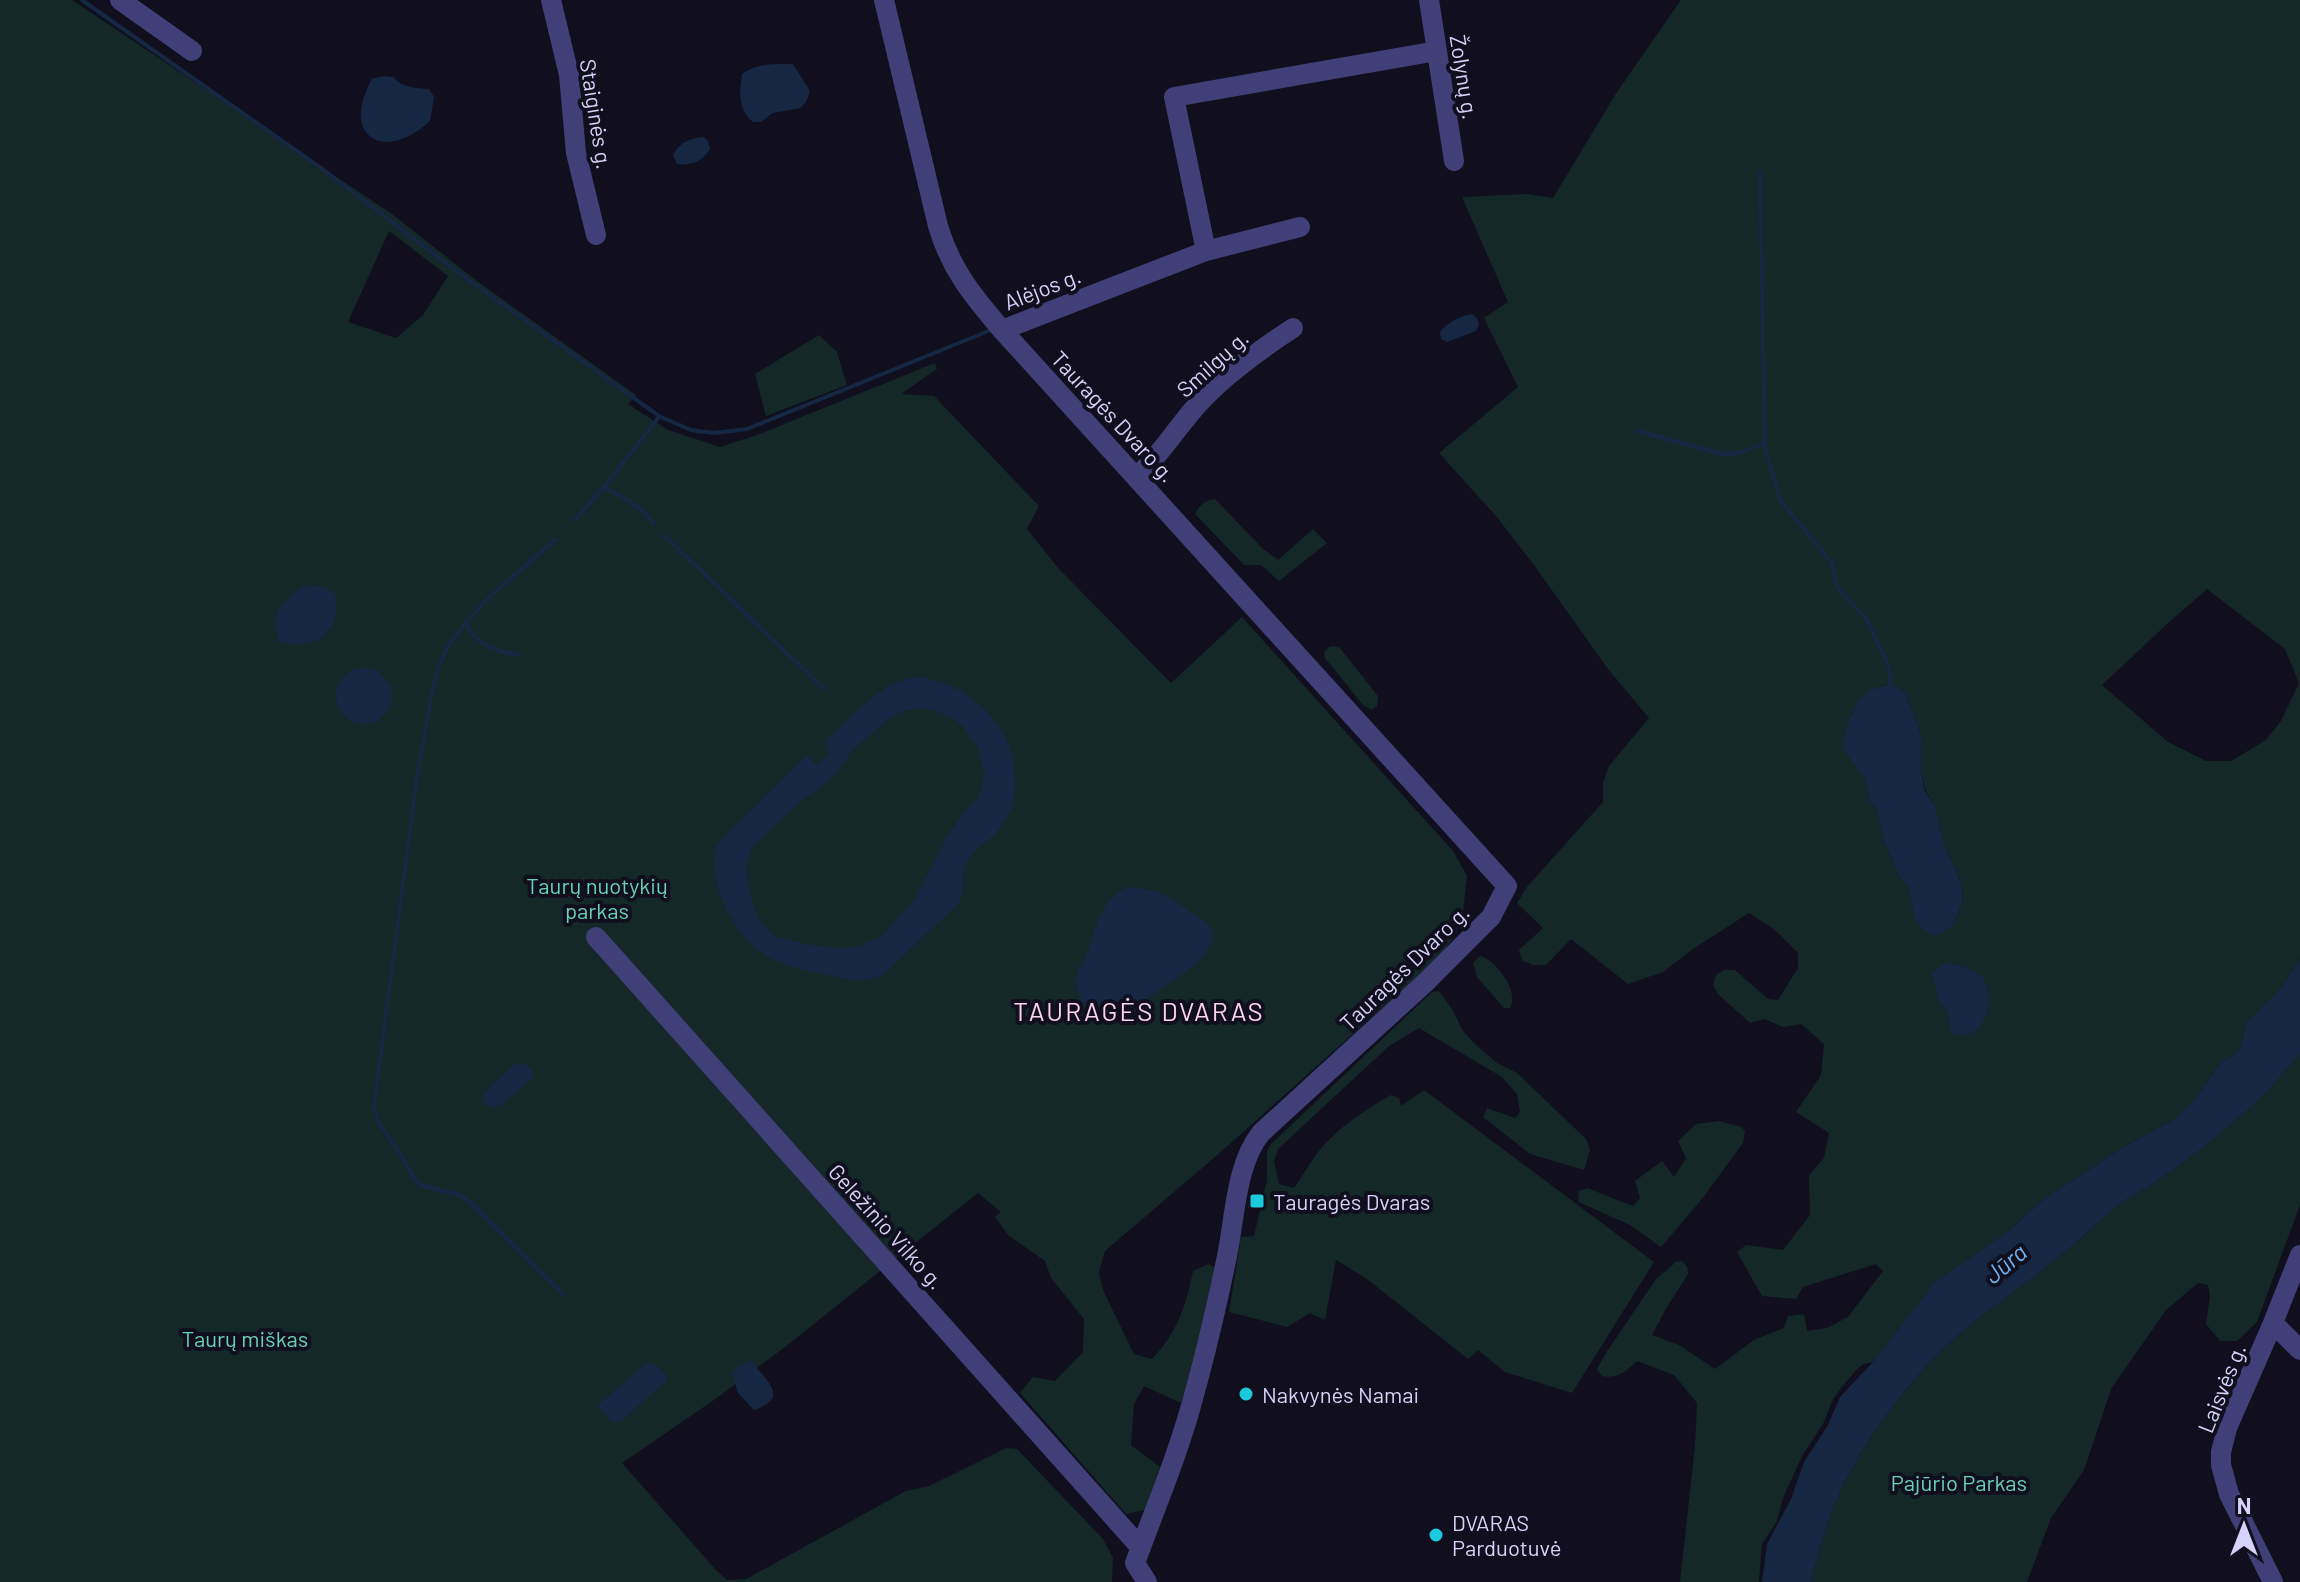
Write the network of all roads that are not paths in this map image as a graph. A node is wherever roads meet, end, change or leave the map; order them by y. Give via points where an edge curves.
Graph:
1 (120, 0) edge
2 (551, 0) edge
3 (884, 0) edge
4 (1429, 0) edge
5 (192, 51) dead end
6 (1437, 51) junction
7 (1454, 161) dead end
8 (1300, 227) dead end
9 (596, 235) dead end
10 (1206, 251) junction
11 (1293, 328) dead end
12 (1002, 330) junction
13 (1137, 476) junction
14 (596, 937) dead end
15 (2300, 1255) edge
16 (2273, 1323) junction
17 (2300, 1350) edge
18 (1134, 1564) edge
19 (1147, 1582) edge
20 (2273, 1582) edge

1 - 5 street
2 - 9 street, Staiginės g. via 569,75 576,153
3 - 12 street, Alėjos g. via 945,248 961,280
4 - 6 street, Žolynų g.
6 - 7 street, Žolynų g.
6 - 10 street via 1174,97
8 - 10 street, Alėjos g.
10 - 12 street, Alėjos g.
11 - 13 street, Smilgų g. via 1201,400
12 - 13 street, Tauragės Dvaro g.
13 - 18 street, Tauragės Dvaro g. via 1507,886 1491,917 1251,1146 1195,1391
14 - 18 street, Geležinio Vilko g.
15 - 16 street, Laisvės g.
16 - 17 street
16 - 20 street, Laisvės g. via 2221,1452 2229,1494
18 - 19 street

